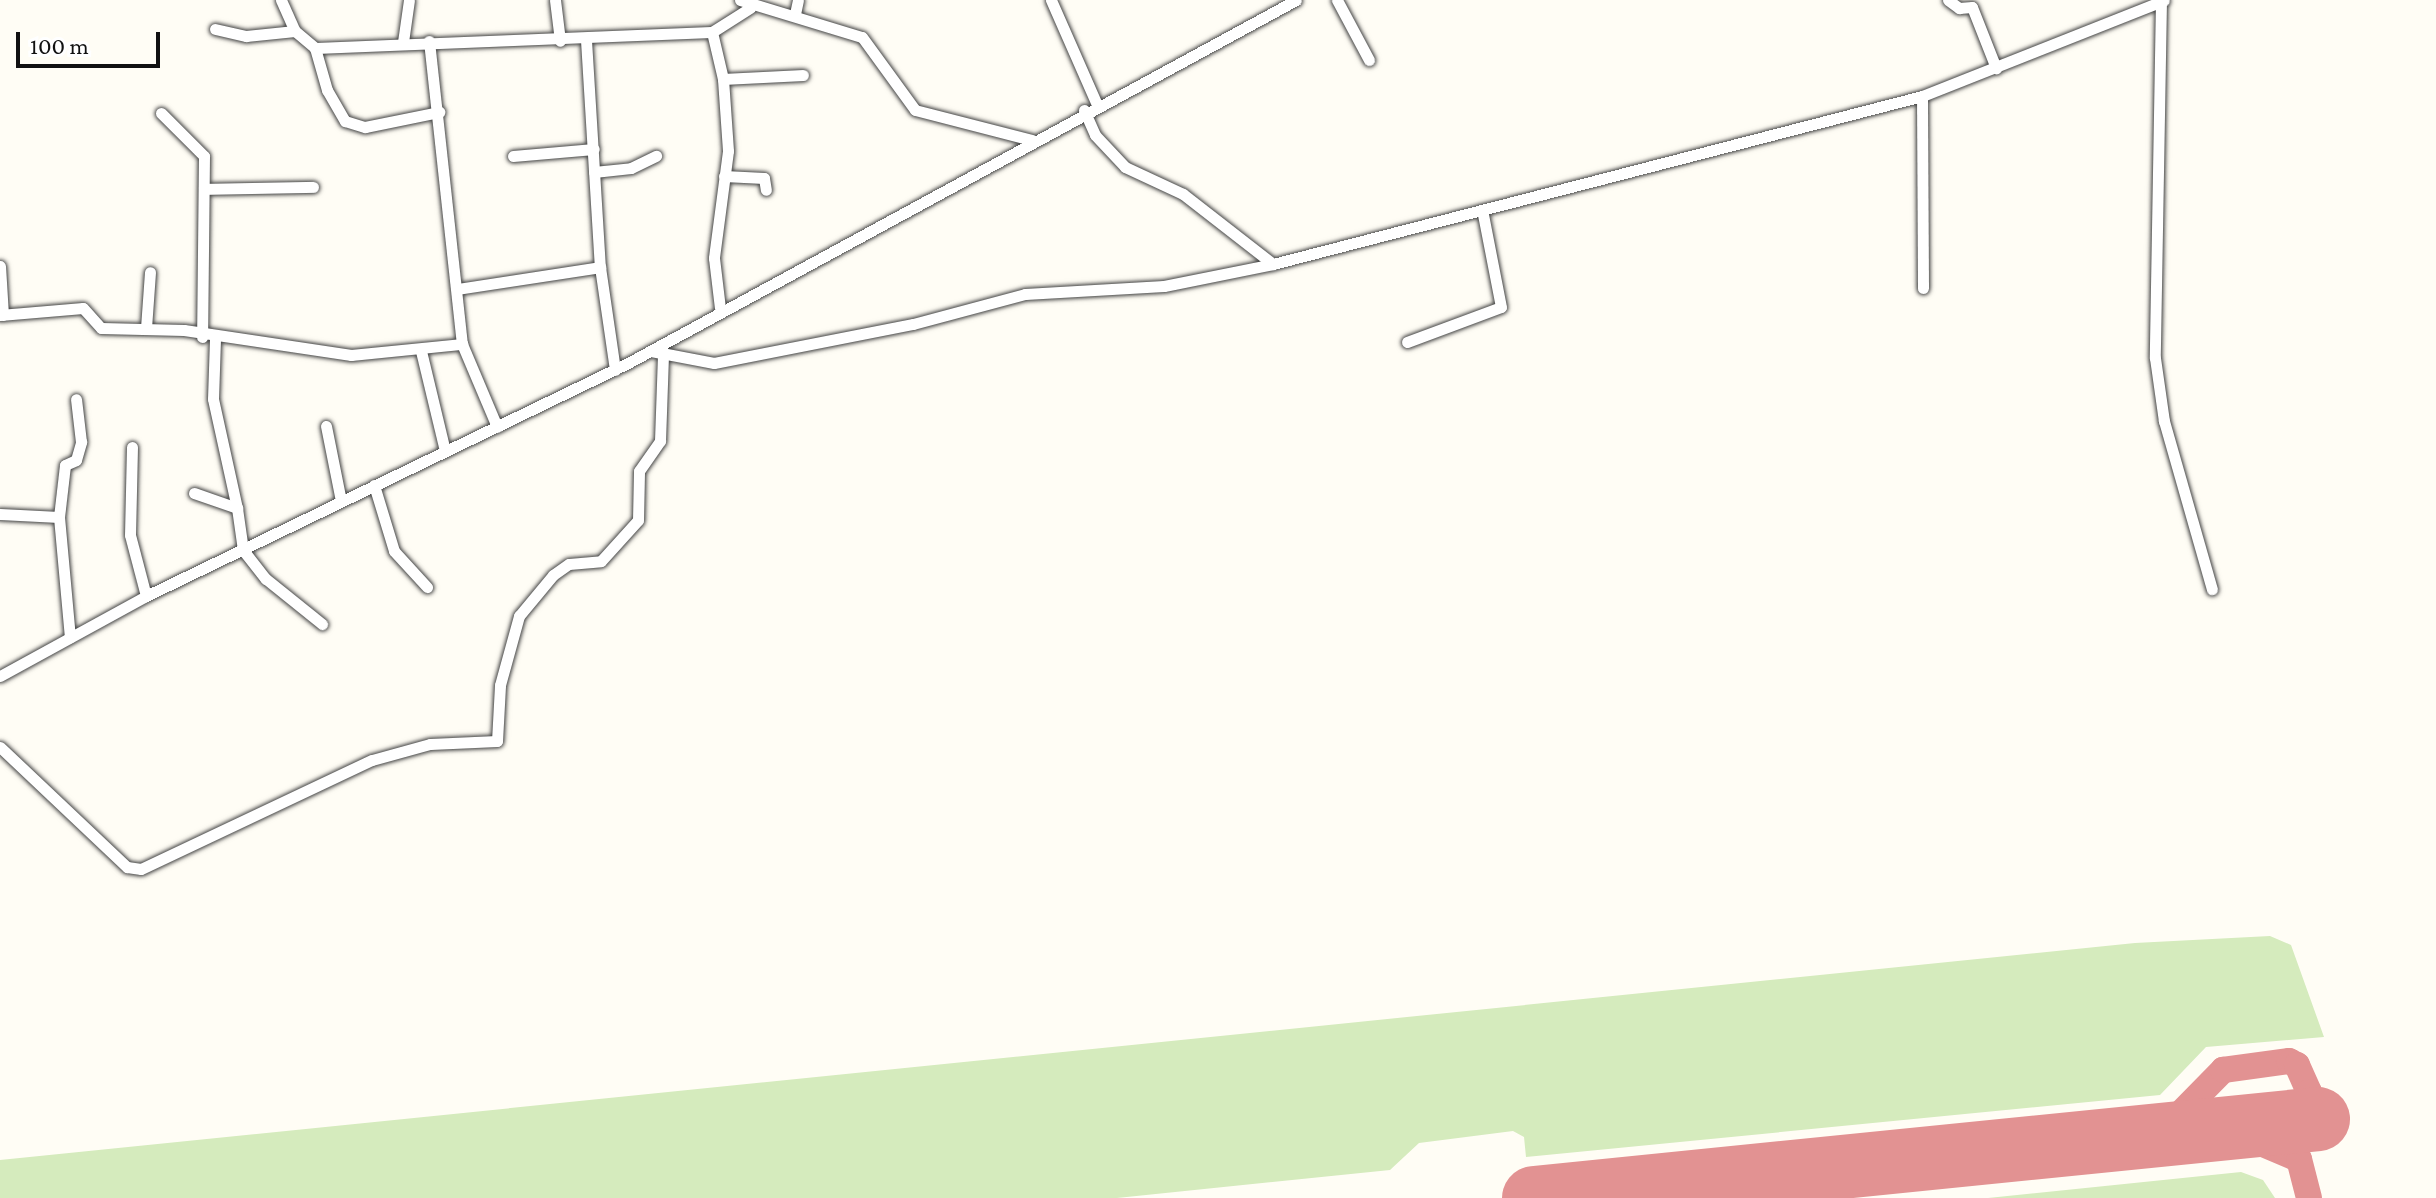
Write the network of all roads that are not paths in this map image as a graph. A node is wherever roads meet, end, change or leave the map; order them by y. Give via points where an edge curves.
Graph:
1 (281, 0) edge
2 (409, 0) edge
3 (555, 0) edge
4 (740, 0) edge
5 (798, 0) edge
6 (1051, 0) edge
7 (1296, 0) edge
8 (1337, 0) edge
9 (1948, 0) edge
10 (2162, 0) edge
11 (750, 8) junction
12 (795, 14) junction
13 (215, 29) dead end
14 (295, 31) junction
15 (712, 32) junction
16 (586, 40) junction
17 (429, 41) junction
18 (560, 41) junction
19 (403, 42) junction
20 (315, 48) junction
21 (1369, 60) dead end
22 (1996, 68) junction
23 (803, 75) dead end
24 (723, 79) junction
25 (1922, 96) junction
26 (1097, 105) junction
27 (1084, 110) junction
28 (439, 112) junction
29 (161, 113) dead end
30 (1032, 140) junction
31 (594, 149) junction
32 (513, 156) dead end
33 (656, 156) dead end
34 (594, 172) junction
35 (724, 176) junction
36 (313, 187) dead end
37 (204, 189) junction
38 (766, 190) dead end
39 (1483, 214) junction
40 (1273, 264) junction
41 (0, 266) edge
42 (600, 267) junction
43 (150, 272) dead end
44 (1923, 288) dead end
45 (457, 289) junction
46 (720, 308) junction
47 (2, 315) edge
48 (146, 328) junction
49 (202, 337) junction
50 (215, 339) junction
51 (1407, 342) dead end
52 (462, 344) junction
53 (421, 351) junction
54 (657, 353) junction
55 (615, 370) junction
56 (76, 399) dead end
57 (326, 426) dead end
58 (497, 427) junction
59 (132, 447) dead end
60 (445, 451) junction
61 (374, 485) junction
62 (194, 493) dead end
63 (341, 501) junction
64 (237, 508) junction
65 (0, 514) edge
66 (59, 517) junction
67 (243, 550) junction
68 (427, 587) dead end
69 (2212, 589) dead end
70 (146, 596) junction
71 (322, 624) dead end
72 (70, 638) junction
73 (0, 676) edge
74 (0, 747) edge

1 - 14 street
2 - 19 street
3 - 18 street
4 - 11 street
5 - 12 street
6 - 26 street
7 - 26 street
8 - 21 street
9 - 22 street via 1959,8 1972,7
10 - 22 street
10 - 69 street via 2155,358 2164,421
11 - 12 street
11 - 15 street
12 - 30 street via 862,37 915,110
13 - 14 street via 246,36
14 - 20 street
15 - 16 street via 639,30
15 - 24 street
16 - 18 street
16 - 31 street
17 - 18 street
17 - 19 street
17 - 28 street
19 - 20 street
20 - 28 street via 327,90 354,125
22 - 25 street
23 - 24 street
24 - 35 street
25 - 39 street via 1840,113
25 - 44 street
26 - 27 street
27 - 30 street
27 - 40 street via 1095,135 1125,167 1183,194
28 - 45 street
29 - 37 street via 204,156
30 - 46 street
31 - 32 street
31 - 34 street
33 - 34 street via 631,168
34 - 42 street
35 - 38 street via 764,178
35 - 46 street via 714,258
36 - 37 street
37 - 49 street
39 - 40 street
39 - 51 street via 1501,307
40 - 54 street via 1164,286 1025,294 742,359 714,363
41 - 47 street
42 - 45 street
42 - 55 street
43 - 48 street
45 - 52 street
46 - 54 street
47 - 48 street via 77,308 87,309 98,328
48 - 49 street
49 - 50 street
50 - 53 street via 307,344 351,355
50 - 64 street via 213,399
52 - 53 street
52 - 58 street
53 - 60 street
54 - 55 street
54 - 74 street via 660,441 639,471 638,520 601,561 569,564 553,575 519,616 500,685 497,741 430,744 372,760 141,869 127,867
55 - 58 street
56 - 66 street via 81,442 76,460 65,465
57 - 63 street
58 - 60 street
59 - 70 street via 130,535
60 - 61 street
61 - 63 street
61 - 68 street via 394,551
62 - 64 street
63 - 67 street
64 - 67 street
65 - 66 street
66 - 72 street
67 - 70 street
67 - 71 street via 266,579
70 - 72 street
72 - 73 street

